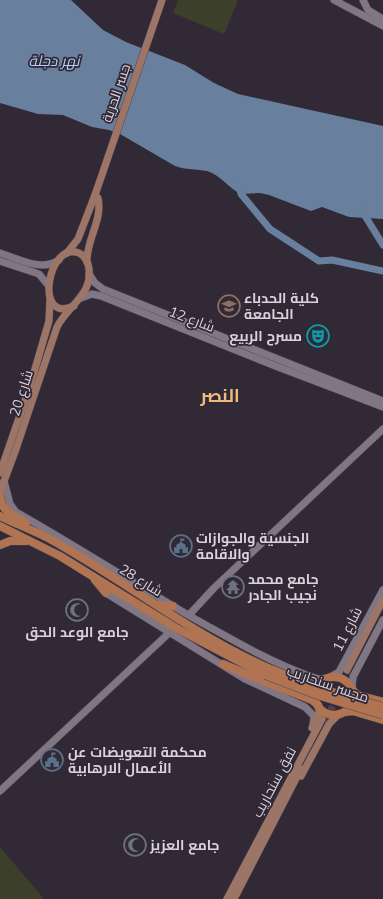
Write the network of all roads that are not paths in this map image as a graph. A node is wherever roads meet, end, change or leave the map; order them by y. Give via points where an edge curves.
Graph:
1 (162, 0) edge
2 (334, 0) edge
3 (363, 0) edge
4 (374, 18) junction
5 (383, 19) edge
6 (383, 26) edge
7 (95, 195) junction
8 (0, 253) edge
9 (66, 254) junction
10 (59, 260) junction
11 (0, 261) edge
12 (87, 262) junction
13 (89, 274) junction
14 (48, 285) junction
15 (50, 298) junction
16 (81, 298) junction
17 (74, 306) junction
18 (218, 340) junction
19 (298, 371) junction
20 (383, 401) edge
21 (383, 407) edge
22 (383, 429) edge
23 (7, 454) junction
24 (0, 466) edge
25 (0, 473) edge
26 (4, 481) junction
27 (0, 492) edge
28 (0, 496) edge
29 (0, 516) edge
30 (0, 526) edge
31 (36, 528) junction
32 (35, 543) junction
33 (0, 545) edge
34 (92, 577) junction
35 (383, 590) edge
36 (106, 593) joint
37 (383, 600) edge
38 (153, 603) junction
39 (173, 606) junction
40 (383, 610) edge
41 (189, 615) junction
42 (383, 620) edge
43 (169, 633) junction
44 (223, 664) junction
45 (349, 669) junction
46 (267, 671) junction
47 (329, 677) junction
48 (352, 689) junction
49 (383, 702) edge
50 (318, 706) junction
51 (383, 707) edge
52 (342, 713) junction
53 (383, 715) edge
54 (383, 720) edge
55 (323, 721) tunnel mouth
56 (314, 724) junction
57 (326, 730) junction
58 (0, 791) edge
59 (252, 857) junction
60 (227, 899) edge
61 (234, 899) edge

1 - 7 main road, جسر الحرية
2 - 4 street
3 - 4 street
4 - 5 street
4 - 6 street
7 - 9 main road, جسر الحرية via 78,239
7 - 12 main road, جسر الحرية via 98,198 99,210 88,247
8 - 10 street via 40,266
9 - 10 main road
9 - 12 main road via 79,253
10 - 14 main road
11 - 14 street via 37,273
12 - 13 main road
13 - 16 main road
13 - 18 street, شارع 12 via 103,290
14 - 15 main road
15 - 17 main road via 58,307
15 - 23 main road, شارع 20 via 49,321
16 - 17 main road
16 - 18 street, شارع 12 via 89,295 101,296
17 - 26 main road, شارع 20 via 57,327
18 - 19 street, شارع 12
19 - 20 street, شارع 12
19 - 21 street, شارع 12
22 - 41 street via 228,573
23 - 24 street
23 - 25 main road, شارع 20
26 - 27 main road, شارع 20
26 - 31 street via 13,510
28 - 31 highway via 6,511
29 - 31 highway, شارع 28
30 - 32 highway, شارع 28
31 - 38 highway, شارع 28
31 - 39 street
32 - 33 highway via 14,540
32 - 34 highway, شارع 28
34 - 36 highway
34 - 46 highway, شارع 28 via 176,628
35 - 45 street, شارع 11
36 - 43 street
37 - 45 main road
38 - 39 highway
38 - 46 highway, شارع 28
39 - 41 street
40 - 45 main road
41 - 47 street via 248,650 296,672 319,679
42 - 45 street, شارع 11
43 - 44 street
43 - 58 street
44 - 50 highway via 306,698
44 - 56 street via 245,679 310,710 314,716
45 - 47 street, شارع 11
45 - 48 street, شارع 11
46 - 51 highway, مجسر سنحاريب, bridge
46 - 53 highway, مجسر سنحاريب, bridge via 317,696
47 - 48 highway via 344,679
47 - 50 highway via 317,687 315,697
48 - 49 highway via 357,695
48 - 52 highway via 352,702
50 - 52 highway via 329,714
50 - 56 main road via 320,711
52 - 54 highway via 352,711
52 - 57 main road via 332,718
55 - 59 main road, نفق سنحاريب
56 - 57 main road via 318,718 323,718 328,722
56 - 59 main road via 255,838
57 - 59 main road via 265,843
59 - 60 main road
59 - 61 main road

